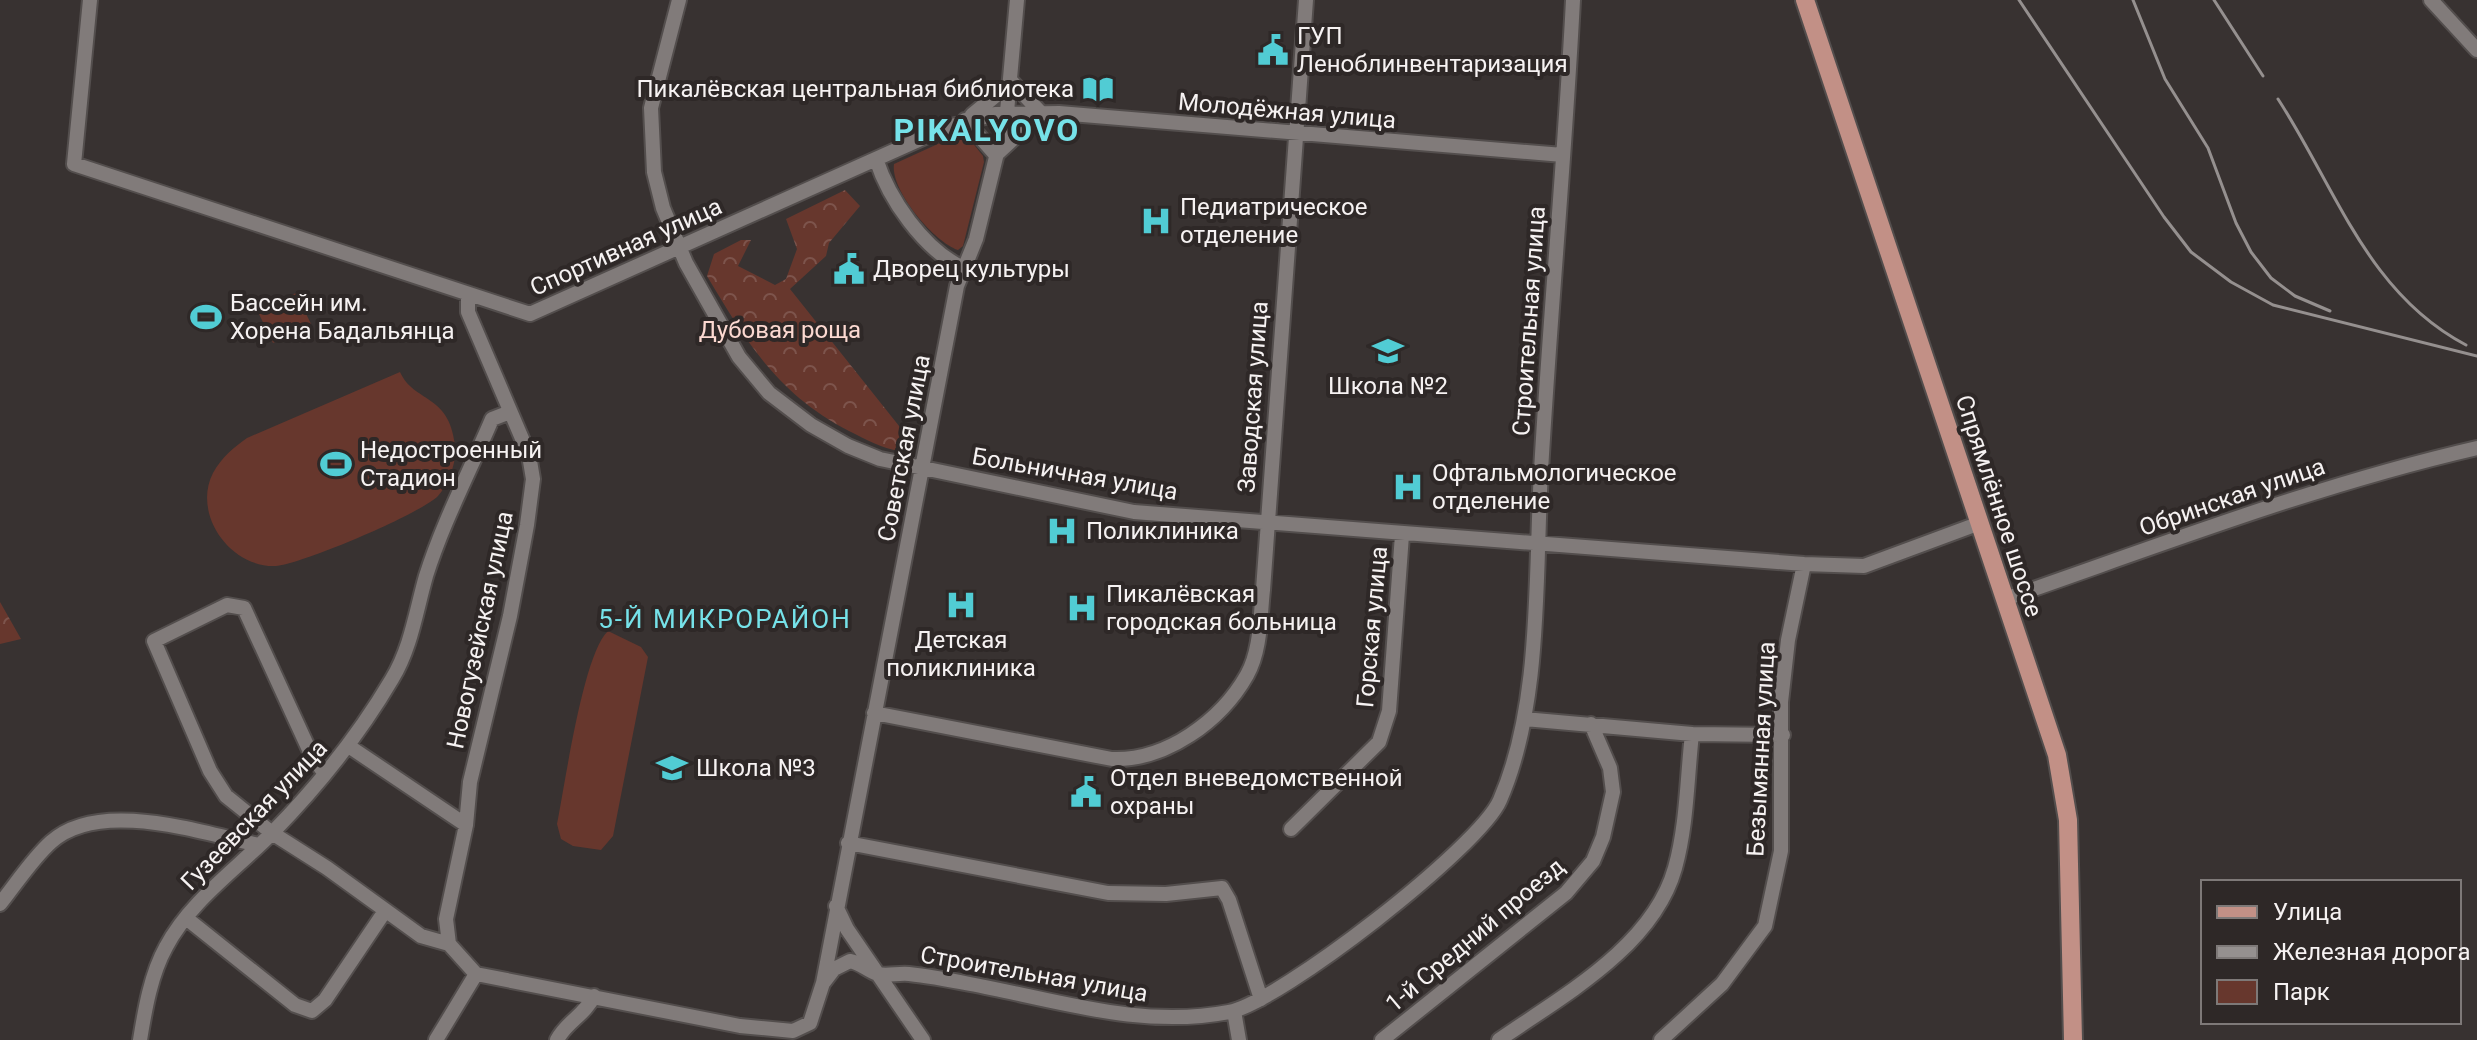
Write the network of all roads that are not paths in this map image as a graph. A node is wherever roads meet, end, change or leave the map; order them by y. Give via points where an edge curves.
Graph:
1 (90, 0) edge
2 (679, 0) edge
3 (1017, 0) edge
4 (1306, 0) edge
5 (1573, 0) edge
6 (1805, 0) edge
7 (2431, 0) edge
8 (2477, 50) edge
9 (1012, 82) junction
10 (1007, 112) junction
11 (1041, 113) junction
12 (965, 120) junction
13 (1294, 135) junction
14 (996, 155) junction
15 (1563, 155) junction
16 (876, 159) junction
17 (680, 248) junction
18 (963, 268) junction
19 (468, 294) junction
20 (510, 412) junction
21 (2477, 448) edge
22 (922, 468) junction
23 (1980, 523) junction
24 (1267, 524) junction
25 (1402, 535) junction
26 (1538, 545) junction
27 (1804, 564) junction
28 (2005, 599) junction
29 (874, 713) junction
30 (1524, 719) junction
31 (1591, 724) junction
32 (1692, 734) junction
33 (1783, 735) junction
34 (350, 747) junction
35 (325, 774) junction
36 (466, 825) junction
37 (1291, 829) dead end
38 (272, 833) junction
39 (848, 843) junction
40 (259, 845) junction
41 (0, 904) edge
42 (836, 906) junction
43 (385, 911) junction
44 (186, 918) junction
45 (449, 944) junction
46 (476, 974) junction
47 (877, 974) junction
48 (823, 983) junction
49 (594, 996) junction
50 (1261, 999) junction
51 (1234, 1011) junction
52 (739, 1033) edge
53 (140, 1040) edge
54 (436, 1040) edge
55 (557, 1040) edge
56 (923, 1040) edge
57 (1239, 1040) edge
58 (1382, 1040) edge
59 (1499, 1040) edge
60 (1661, 1040) edge
61 (2073, 1040) edge

1 - 19 street, Спортивная улица via 74,164
2 - 17 street, Больничная улица via 651,108 651,143 658,190
3 - 9 street, Советская улица
4 - 13 street, Заводская улица
5 - 15 street, Строительная улица
6 - 23 main road, Спрямлённое шоссе
7 - 8 street
9 - 10 street, Советская улица
9 - 11 street
9 - 12 street
10 - 11 street, Молодёжная улица
10 - 12 street, Спортивная улица
10 - 14 street, Советская улица
11 - 13 street, Молодёжная улица
11 - 14 street
12 - 14 street
12 - 16 street, Спортивная улица
13 - 15 street, Молодёжная улица
13 - 24 street, Заводская улица
14 - 18 street, Советская улица via 976,239
15 - 26 street, Строительная улица
16 - 17 street, Спортивная улица
16 - 18 street via 894,200 928,241
17 - 19 street, Спортивная улица via 530,314
17 - 22 street, Больничная улица via 719,327 769,393 848,446
18 - 22 street, Советская улица
19 - 20 street, Новогузейская улица via 468,312
20 - 34 street, Гузеевская улица via 492,419 427,575 405,655
20 - 36 street, Новогузейская улица via 529,455 533,479 510,616 470,782
21 - 28 street, Обринская улица via 2391,467
22 - 24 street, Больничная улица via 1134,512
22 - 29 street, Советская улица
23 - 27 street, Больничная улица via 1864,566
23 - 28 main road, Спрямлённое шоссе
24 - 25 street, Больничная улица
24 - 29 street, Заводская улица via 1259,636 1248,673 1204,724 1162,751 1112,759
25 - 26 street, Больничная улица
25 - 37 street, Горская улица via 1389,711 1379,742
26 - 27 street, Больничная улица
26 - 30 street, Строительная улица
27 - 33 street, Безымянная улица via 1788,640
28 - 61 main road, Спрямлённое шоссе via 2051,732 2066,804
29 - 39 street, Советская улица
30 - 31 street
30 - 50 street, Строительная улица via 1498,805 1474,837 1324,959
31 - 32 street
31 - 58 street, 1-й Средний проезд via 1610,768 1613,792 1593,861 1566,893
32 - 33 street
32 - 59 street via 1680,845 1662,899 1639,932
33 - 60 street, Безымянная улица via 1781,851 1765,926 1722,984
34 - 35 street, Гузеевская улица
34 - 36 street
35 - 38 street, Гузеевская улица
35 - 38 street via 244,608 227,605 154,641 218,788
36 - 45 street, Новогузейская улица via 446,919
38 - 40 street, Гузеевская улица
38 - 43 street
39 - 42 street, Советская улица
39 - 50 street via 1108,893 1222,888
40 - 41 street via 114,818 51,841
40 - 44 street, Гузеевская улица
42 - 47 street
42 - 48 street, Советская улица
43 - 44 street via 325,1000 312,1011 295,1005
43 - 45 street via 421,936
44 - 53 street, Гузеевская улица via 166,946 154,977
45 - 46 street
46 - 49 street, Советская улица
46 - 54 street
47 - 48 street, Строительная улица via 850,961
47 - 51 street, Строительная улица via 971,984 1125,1017
47 - 56 street
48 - 52 street, Советская улица via 810,1023 793,1031
49 - 52 street, Советская улица
49 - 55 street
50 - 51 street, Строительная улица
51 - 57 street

